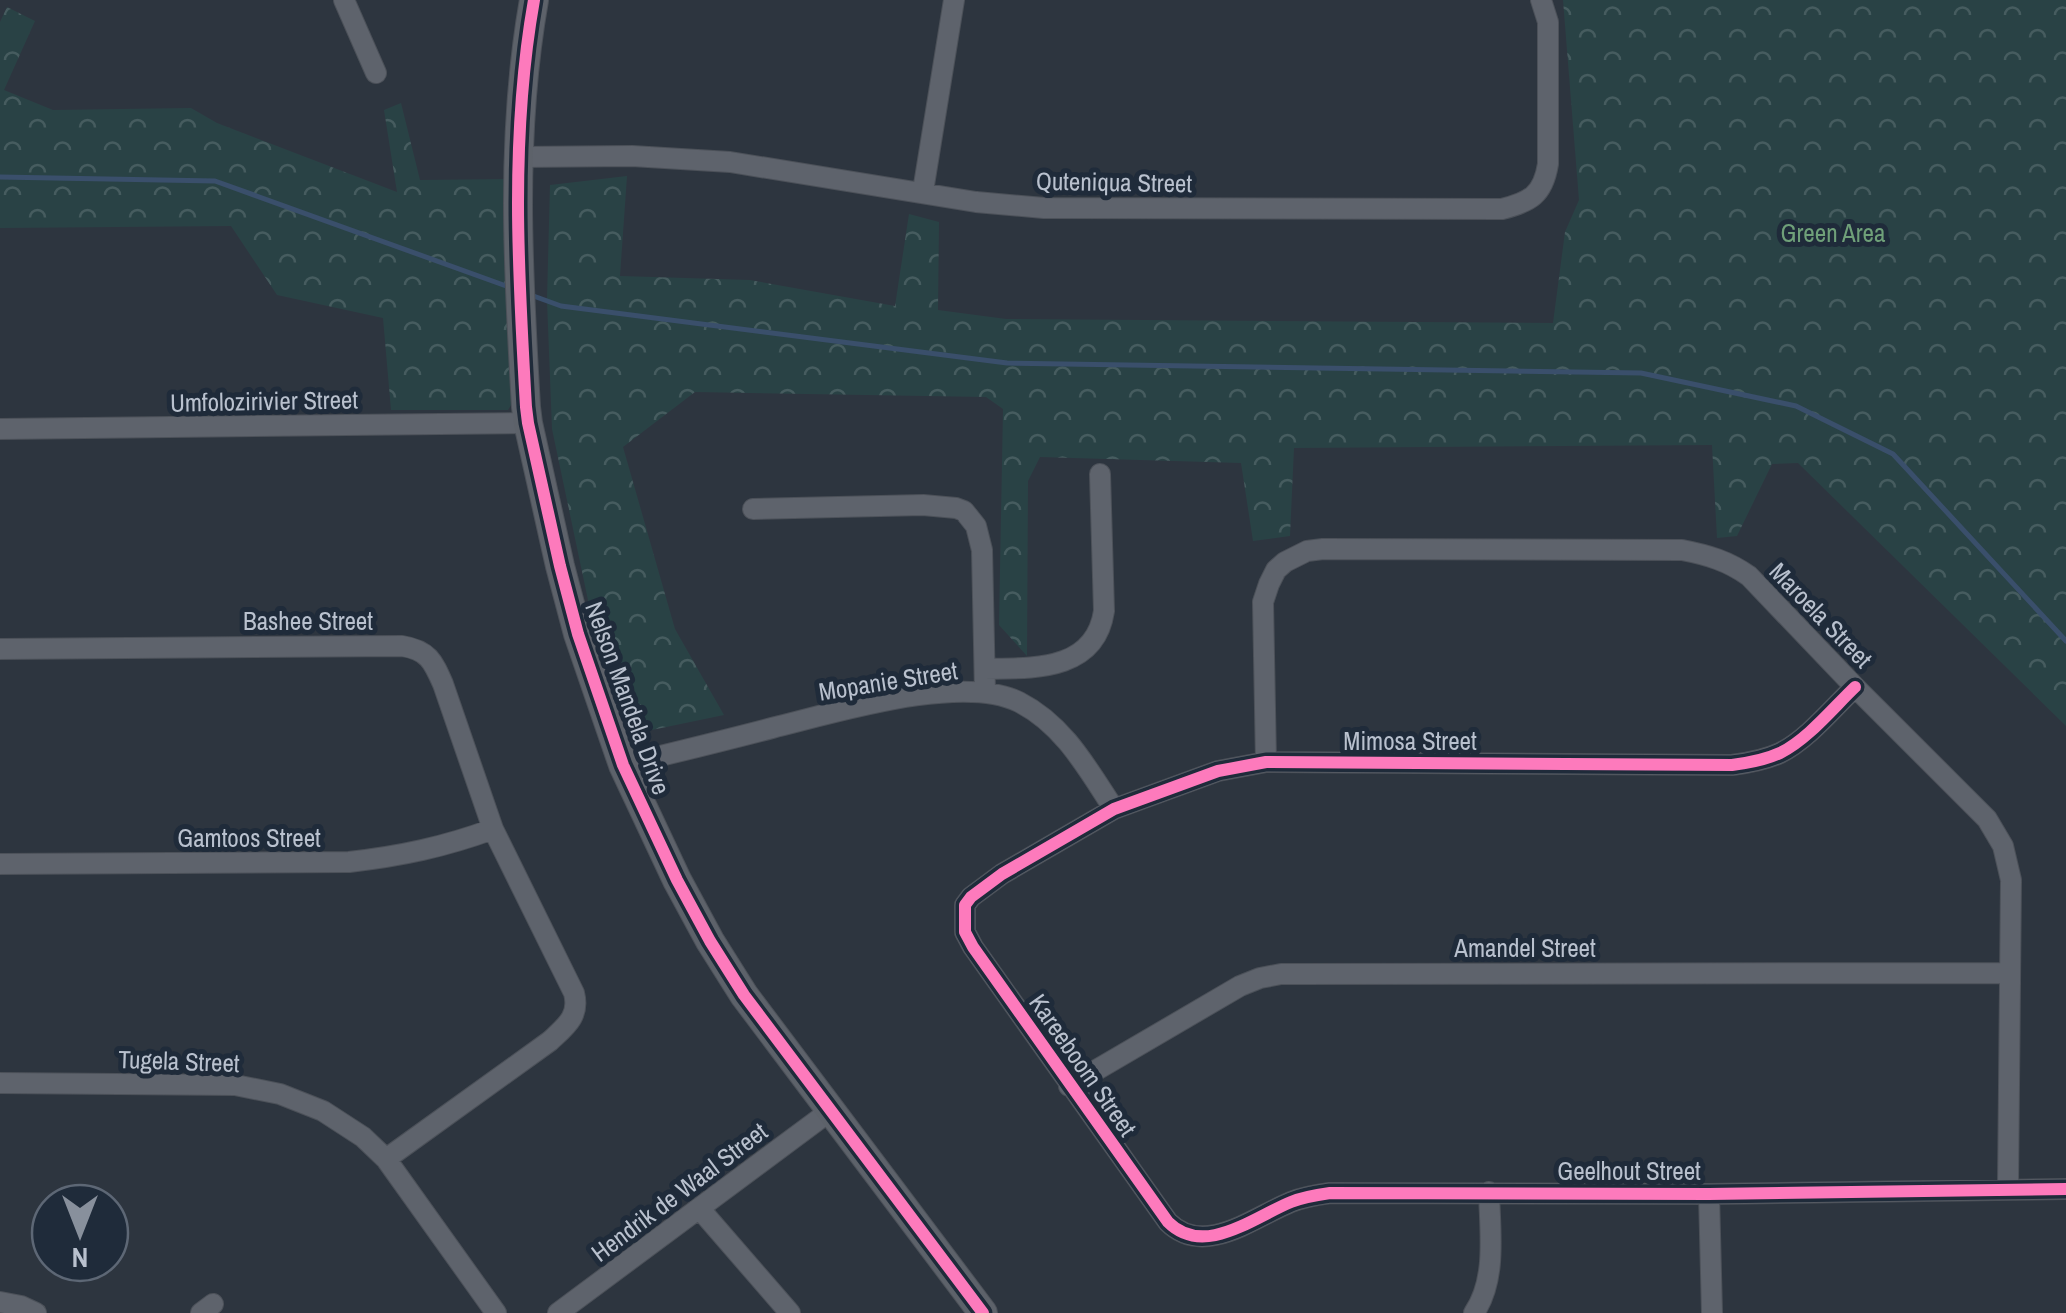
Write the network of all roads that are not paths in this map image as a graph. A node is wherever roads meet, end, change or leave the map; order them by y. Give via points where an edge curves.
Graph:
1 (344, 0) edge
2 (534, 0) edge
3 (954, 0) edge
4 (1540, 0) edge
5 (376, 74) dead end
6 (518, 157) junction
7 (923, 191) junction
8 (528, 423) junction
9 (0, 429) edge
10 (1100, 474) dead end
11 (753, 509) dead end
12 (0, 649) edge
13 (985, 669) junction
14 (1855, 687) junction
15 (985, 692) junction
16 (1266, 762) junction
17 (624, 765) junction
18 (1114, 809) junction
19 (494, 829) junction
20 (0, 864) edge
21 (970, 896) joint
22 (2010, 973) junction
23 (0, 1084) edge
24 (1069, 1086) junction
25 (830, 1111) junction
26 (386, 1160) junction
27 (2008, 1189) junction
28 (2066, 1189) edge
29 (1490, 1192) junction
30 (1709, 1194) junction
31 (699, 1208) junction
32 (1201, 1238) joint
33 (0, 1302) edge
34 (36, 1313) edge
35 (496, 1313) edge
36 (558, 1313) edge
37 (790, 1313) edge
38 (983, 1313) edge
39 (1474, 1313) edge
40 (1712, 1313) edge

1 - 5 street
2 - 6 street, Nelson Mandela Drive
3 - 7 street
4 - 7 street, Quteniqua Street via 1548,22 1548,164 1546,180 1516,206 1044,208
6 - 7 street, Quteniqua Street via 730,162
6 - 8 street, Nelson Mandela Drive
8 - 9 street, Umfolozirivier Street
8 - 17 street, Nelson Mandela Drive via 578,634
10 - 13 street via 1102,626 1068,660
11 - 13 street via 943,505 964,511 982,550
12 - 19 street, Bashee Street via 417,648 436,666
13 - 15 street
14 - 16 street, Mimosa Street via 1781,753 1732,765
14 - 16 street, Maroela Street via 1749,576 1700,553 1323,549 1285,562 1262,602
14 - 22 street, Maroela Street via 1996,832 2010,880
15 - 17 street, Mopanie Street via 871,704
15 - 18 street, Mopanie Street via 1048,720
16 - 18 street, Mimosa Street via 1218,770
17 - 25 street, Nelson Mandela Drive via 710,940
18 - 21 street, Mimosa Street
19 - 20 street, Gamtoos Street via 448,845 348,862
19 - 26 street, Bashee Street via 574,992 574,1017
21 - 24 street, Kareeboom Street via 963,917 972,947
22 - 24 street, Amandel Street via 1281,974 1240,986
22 - 27 street, Maroela Street
23 - 26 street, Tugela Street via 258,1089 323,1111
24 - 32 street, Kareeboom Street via 1168,1222
25 - 31 street, Hendrik de Waal Street
25 - 38 street, Nelson Mandela Drive
26 - 35 street, Tugela Street
27 - 28 street, Geelhout Street
27 - 30 street, Geelhout Street
29 - 30 street, Geelhout Street
29 - 32 street, Geelhout Street via 1330,1193
29 - 39 street via 1487,1287
30 - 40 street
31 - 36 street, Hendrik de Waal Street
31 - 37 street
33 - 34 street

